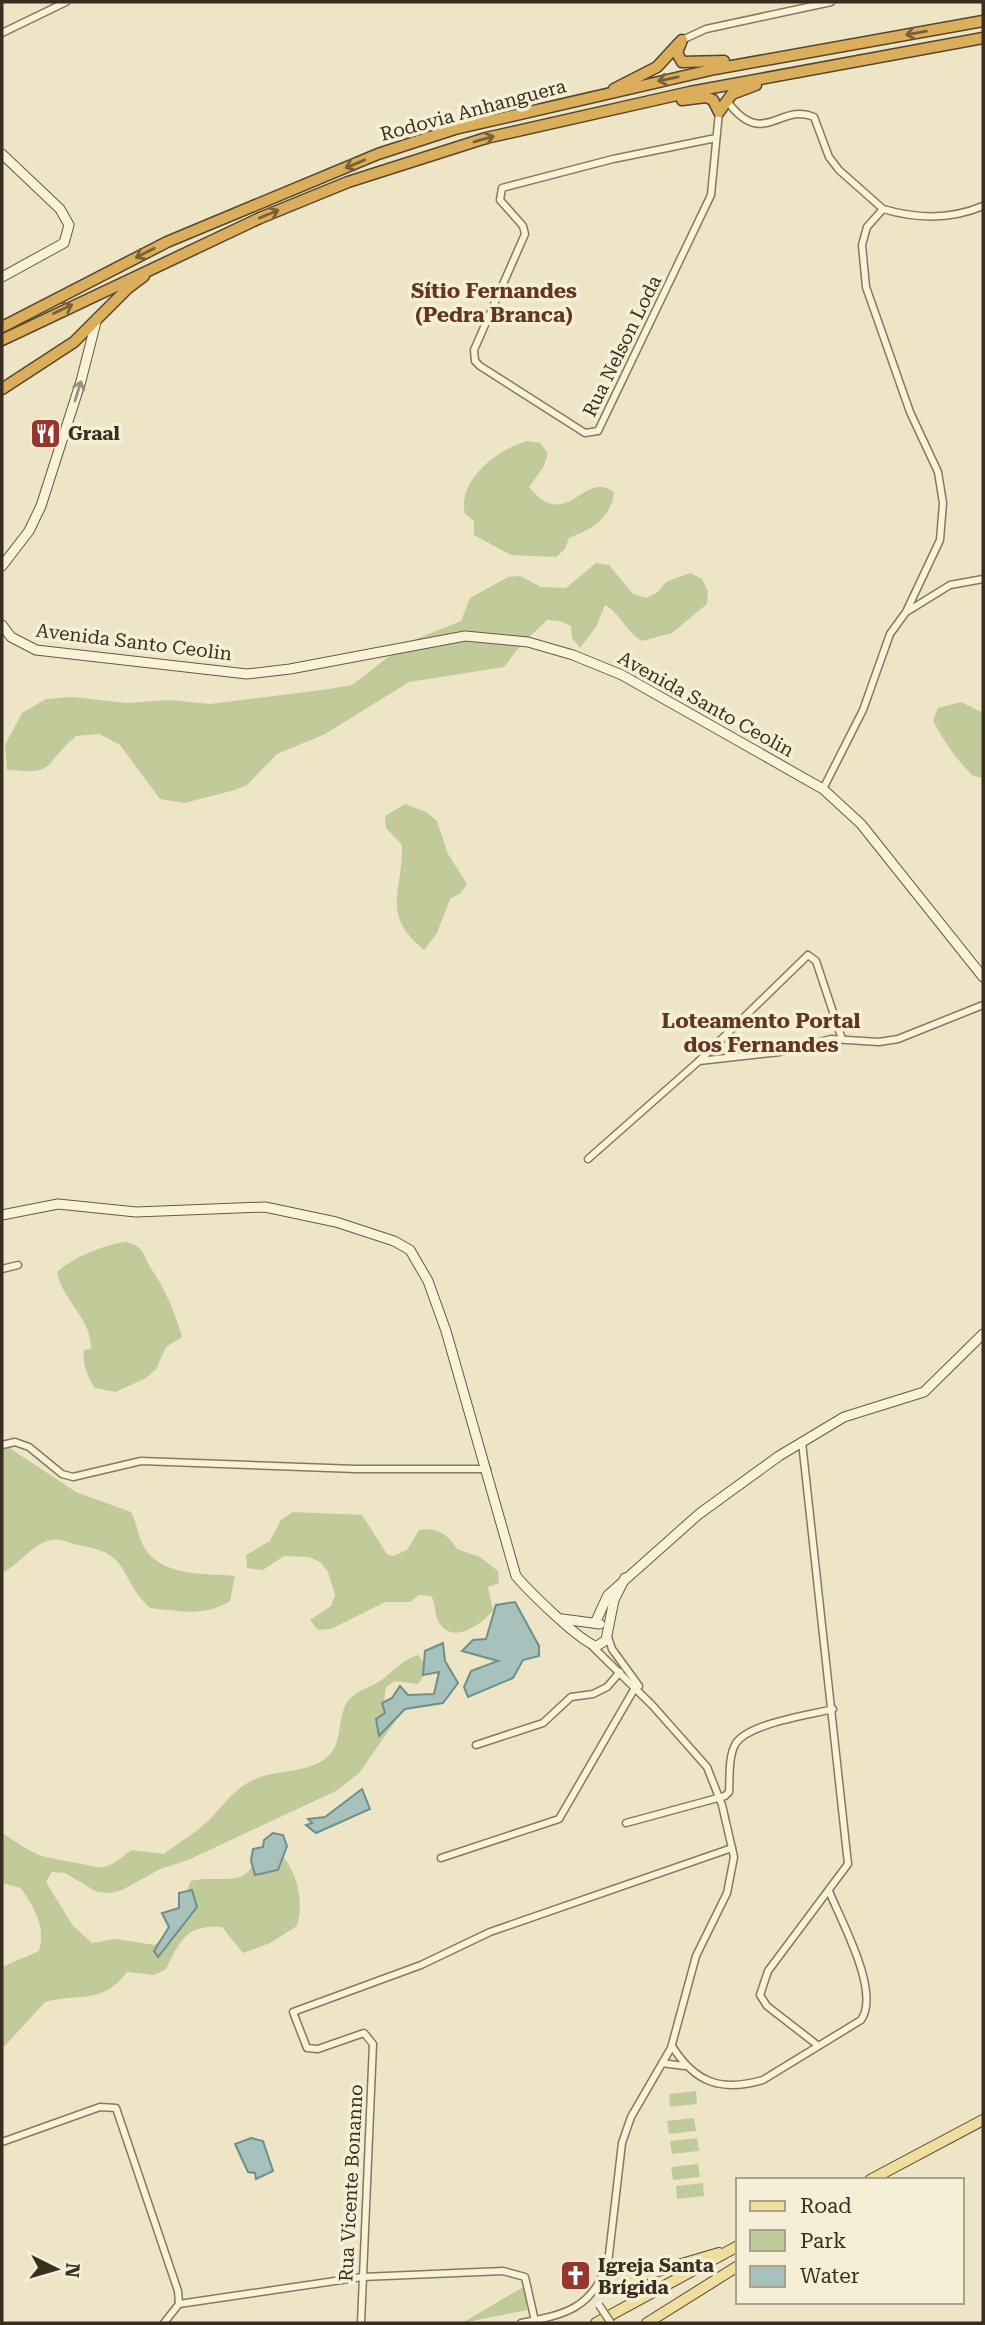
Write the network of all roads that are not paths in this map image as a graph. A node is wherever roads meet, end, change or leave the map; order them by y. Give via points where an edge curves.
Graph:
1 (66, 2) edge
2 (831, 2) edge
3 (983, 21) edge
4 (2, 33) edge
5 (983, 38) edge
6 (682, 40) junction
7 (761, 60) junction
8 (812, 68) junction
9 (609, 92) junction
10 (727, 101) junction
11 (620, 106) junction
12 (719, 112) junction
13 (716, 138) junction
14 (2, 154) edge
15 (983, 206) edge
16 (883, 209) junction
17 (167, 260) junction
18 (2, 277) edge
19 (97, 318) junction
20 (2, 327) edge
21 (2, 340) edge
22 (2, 389) edge
23 (2, 566) edge
24 (983, 579) edge
25 (906, 612) junction
26 (2, 625) edge
27 (822, 789) junction
28 (983, 977) edge
29 (983, 1004) edge
30 (842, 1040) junction
31 (699, 1061) junction
32 (589, 1159) dead end
33 (2, 1215) edge
34 (18, 1265) dead end
35 (2, 1269) edge
36 (983, 1334) edge
37 (802, 1442) junction
38 (2, 1445) edge
39 (487, 1469) junction
40 (625, 1578) junction
41 (562, 1619) junction
42 (592, 1623) junction
43 (607, 1632) junction
44 (589, 1644) junction
45 (620, 1672) junction
46 (636, 1686) junction
47 (833, 1709) junction
48 (475, 1745) dead end
49 (720, 1798) junction
50 (626, 1823) dead end
51 (732, 1848) junction
52 (441, 1858) dead end
53 (830, 1891) junction
54 (816, 2044) junction
55 (671, 2046) junction
56 (662, 2063) junction
57 (684, 2066) junction
58 (983, 2120) edge
59 (2, 2141) edge
60 (874, 2178) edge
61 (736, 2248) edge
62 (736, 2267) edge
63 (603, 2276) junction
64 (362, 2277) junction
65 (590, 2295) junction
66 (179, 2304) junction
67 (535, 2321) junction
68 (164, 2323) edge
69 (361, 2323) edge
70 (521, 2323) edge
71 (596, 2323) edge
72 (611, 2323) edge
73 (647, 2323) edge

1 - 4 street
2 - 6 street via 706,29
3 -> 7 highway, Rodovia Anhanguera
5 - 8 highway, Rodovia Anhanguera
6 - 7 highway via 678,58 688,64
6 - 9 highway via 657,67
7 -> 9 highway, Rodovia Anhanguera
8 - 10 highway via 740,90
8 - 11 highway, Rodovia Anhanguera
9 -> 20 highway, Rodovia Anhanguera via 501,117 378,154 167,242
10 - 12 highway
10 - 16 street via 738,117 748,122 761,124 805,114 814,117 829,157
11 - 12 highway via 706,97
17 -> 11 highway, Rodovia Anhanguera via 371,174 486,138
12 - 13 street, Rua Nelson Loda
13 - 13 street, Rua Nelson Loda via 714,177 704,211 600,428 585,433 475,361 474,350 525,234 500,200 502,188
14 - 18 street via 60,209 69,225 64,243
15 - 16 street via 946,217
16 - 25 street via 867,227 862,245 866,287 909,412 938,472 943,503 940,540
17 - 19 highway
21 -> 17 highway, Rodovia Anhanguera
19 - 22 highway via 60,354
23 -> 19 street via 29,531 50,479
24 - 25 street via 950,585
25 - 27 street via 890,634 863,710
26 - 27 street, Avenida Santo Ceolin via 11,637 36,650 247,674 466,636 528,642 622,675
27 - 28 street, Avenida Santo Ceolin via 861,824
29 - 30 street via 898,1039
30 - 31 street
30 - 31 street via 816,961 808,955
31 - 32 street
33 - 39 street via 58,1204 136,1212 265,1207 336,1222 394,1241 410,1251 428,1281
34 - 35 street
36 - 37 street via 924,1392 844,1417
37 - 40 street via 699,1514
37 - 47 street
38 - 39 street via 15,1442 29,1447 62,1474 73,1477 141,1461
39 - 41 street via 516,1576
40 - 42 street via 608,1595
40 - 43 street
41 - 42 street
41 - 44 street
42 - 43 street
42 - 44 street via 584,1635
43 - 44 street via 602,1644
43 - 46 street via 612,1649
44 - 45 street
45 - 46 street
45 - 48 street via 607,1687 571,1697 543,1723
46 - 49 street via 707,1767
46 - 52 street via 559,1819
47 - 49 street via 759,1728 742,1737 732,1753 729,1792
47 - 53 street via 848,1864
49 - 50 street
49 - 51 street
51 - 55 street via 733,1873 727,1893 696,1956
51 - 64 street, Rua Vicente Bonanno via 490,1933 421,1965 293,2012 307,2048 318,2049 364,2033 373,2044
53 - 54 street via 869,2001 861,2020
53 - 54 street via 761,1984 760,1995 767,2006
54 - 57 street via 754,2082 719,2085
55 - 56 street
55 - 57 street
56 - 57 street
56 - 63 street via 631,2117 622,2143
58 - 60 main road
59 - 66 street via 100,2107 116,2108
61 - 63 main road via 634,2278
61 - 71 main road
62 - 73 main road
63 - 65 street
64 - 66 street
64 - 67 street via 517,2272 528,2285
64 - 69 street, Rua Vicente Bonanno
65 - 67 street via 565,2315
65 - 72 street, bridge
66 - 68 street
67 - 70 street

